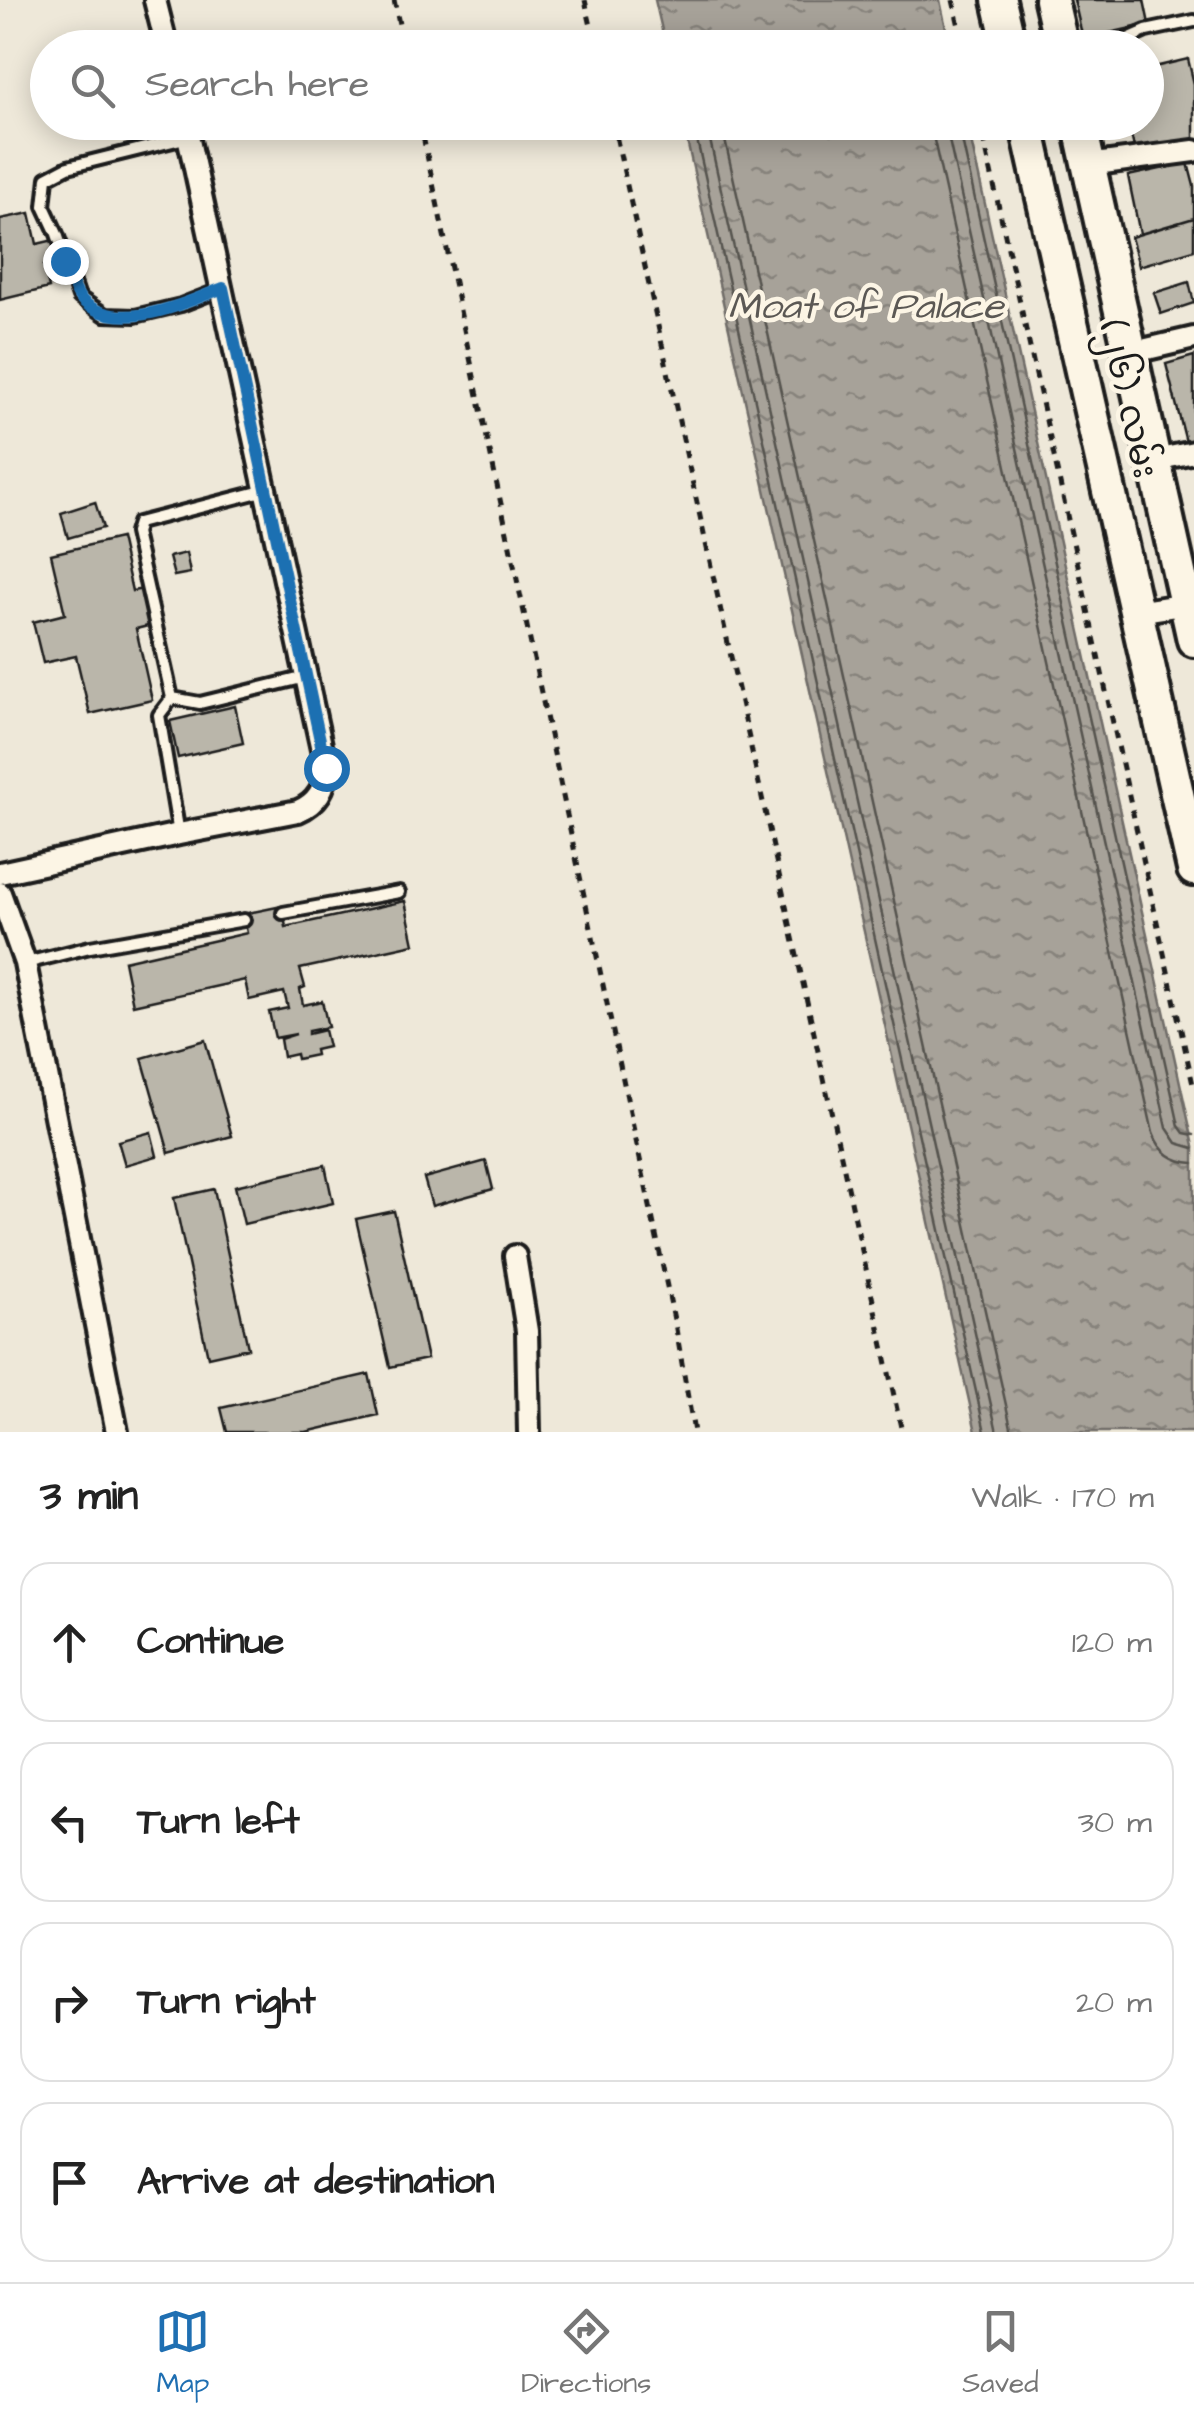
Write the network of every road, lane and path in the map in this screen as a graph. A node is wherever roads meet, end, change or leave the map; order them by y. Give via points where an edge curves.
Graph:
1 (156, 0) edge
2 (394, 0) edge
3 (585, 0) edge
4 (953, 0) edge
5 (999, 0) edge
6 (1051, 0) edge
7 (1194, 21) edge
8 (163, 30) edge
9 (400, 30) edge
10 (592, 30) edge
11 (960, 30) edge
12 (1006, 30) edge
13 (1058, 30) edge
14 (1155, 30) edge
15 (155, 140) edge
16 (189, 140) edge
17 (424, 140) edge
18 (617, 140) edge
19 (984, 140) edge
20 (1030, 140) edge
21 (1083, 140) edge
22 (1194, 150) edge
23 (1088, 165) junction
24 (223, 288) junction
25 (1194, 338) edge
26 (1130, 353) junction
27 (1194, 452) edge
28 (1155, 460) junction
29 (266, 490) junction
30 (1190, 604) edge
31 (1136, 612) junction
32 (1194, 640) edge
33 (306, 677) junction
34 (172, 698) junction
35 (180, 834) junction
36 (1194, 869) edge
37 (0, 873) edge
38 (399, 892) dead end
39 (0, 893) edge
40 (283, 913) dead end
41 (244, 920) dead end
42 (25, 963) junction
43 (1194, 1089) edge
44 (515, 1256) dead end
45 (118, 1432) edge
46 (529, 1432) edge
47 (694, 1432) edge
48 (902, 1432) edge

1 - 8 street
2 - 9 path
3 - 10 path
4 - 11 path
5 - 12 main road
6 - 13 main road
7 - 14 lane
15 - 24 lane via 47,178 44,206 78,296 104,315 135,316
16 - 24 street
17 - 47 path
18 - 48 path
19 - 43 path
20 - 31 main road, (၂၆) လမ်း
21 - 23 main road, (၂၆) လမ်း
22 - 23 street
23 - 26 main road, (၂၆) လမ်း
24 - 29 street
25 - 26 street
26 - 28 main road, (၂၆) လမ်း
27 - 28 street
28 - 30 main road, (၂၆) လမ်း
29 - 33 street
29 - 34 lane via 138,523
30 - 31 street
30 - 32 main road, (၂၆) လမ်း
31 - 36 main road, (၂၆) လမ်း
33 - 34 lane via 200,703
33 - 35 street via 326,768 314,802 298,811
34 - 35 lane via 159,715
35 - 37 street
38 - 40 lane
39 - 42 street
41 - 42 lane
42 - 45 street
44 - 46 street via 527,1331

